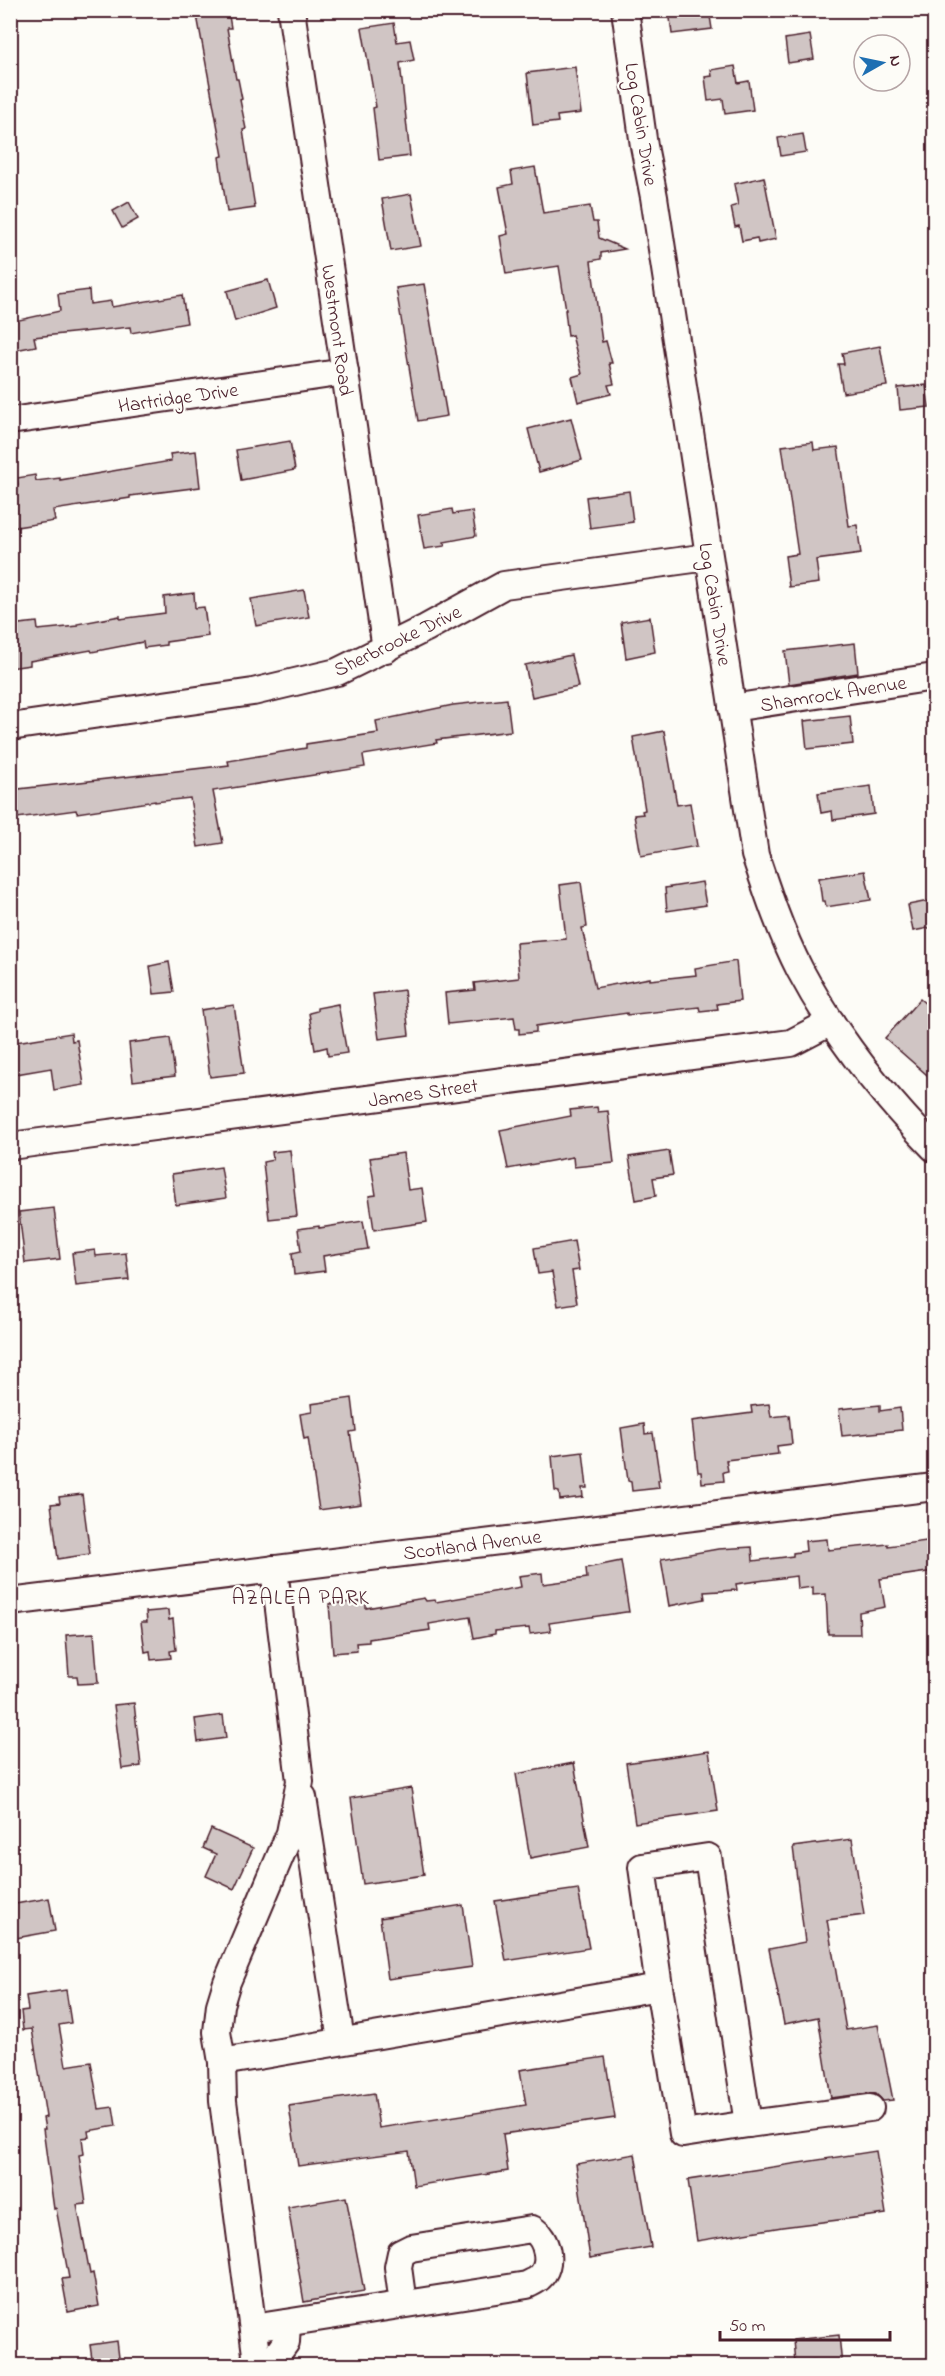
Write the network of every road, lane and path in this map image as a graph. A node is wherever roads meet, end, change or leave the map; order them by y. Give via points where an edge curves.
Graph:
1 (291, 10) edge
2 (625, 10) edge
3 (345, 372) junction
4 (10, 421) edge
5 (708, 557) junction
6 (386, 649) junction
7 (934, 677) edge
8 (732, 708) junction
9 (10, 728) edge
10 (831, 1022) junction
11 (10, 1146) edge
12 (934, 1148) edge
13 (934, 1487) edge
14 (274, 1569) junction
15 (10, 1602) edge
16 (300, 1781) junction
17 (659, 1987) junction
18 (341, 2040) junction
19 (222, 2062) junction
20 (870, 2108) dead end
21 (748, 2124) junction
22 (403, 2304) junction
23 (287, 2322) junction
24 (253, 2328) junction
25 (254, 2366) edge
26 (269, 2366) edge

1 - 3 street, Westmont Road
2 - 5 street, Log Cabin Drive
3 - 4 street, Hartridge Drive
3 - 6 street, Westmont Road
5 - 6 street, Sherbrooke Drive via 504,585
5 - 8 street, Log Cabin Drive
6 - 9 street, Sherbrooke Drive via 337,672 253,692
7 - 8 street, Shamrock Avenue
8 - 10 street, Log Cabin Drive via 755,855 800,969
10 - 11 street, James Street via 791,1043
10 - 12 street, Log Cabin Drive via 861,1066
13 - 14 street, Scotland Avenue
14 - 15 street, Scotland Avenue
14 - 16 street
16 - 18 street
16 - 19 street via 290,1833 223,1993 217,2032
17 - 18 street
17 - 21 street via 683,2134
17 - 21 street via 642,1867 708,1857
18 - 19 street
19 - 24 street via 223,2101
20 - 21 street
22 - 22 street via 527,2285 547,2267 546,2244 541,2234 532,2229 411,2248 401,2253 398,2267
22 - 23 street
23 - 24 street
23 - 26 street via 286,2342
24 - 25 street

